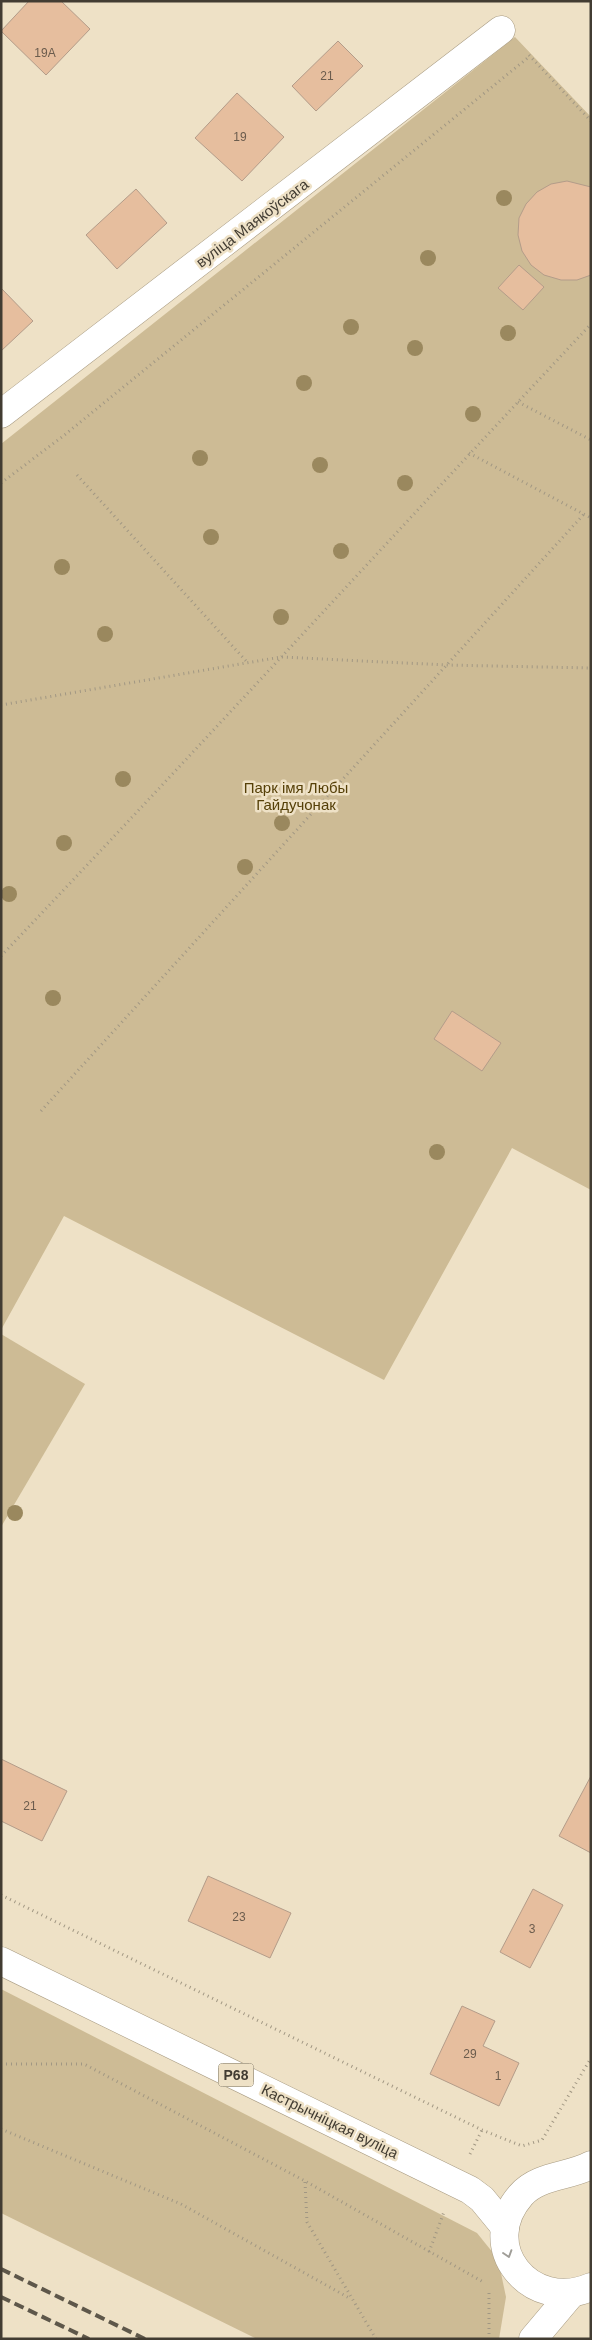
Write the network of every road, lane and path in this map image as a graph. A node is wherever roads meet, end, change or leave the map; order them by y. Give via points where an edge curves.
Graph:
1 (501, 30) joint
2 (530, 56) junction
3 (591, 121) edge
4 (591, 324) edge
5 (518, 402) junction
6 (1, 414) edge
7 (591, 440) edge
8 (469, 453) junction
9 (77, 475) dead end
10 (1, 483) edge
11 (584, 514) junction
12 (591, 518) edge
13 (281, 657) junction
14 (247, 662) junction
15 (446, 665) junction
16 (591, 668) edge
17 (1, 704) edge
18 (1, 956) edge
19 (41, 1111) dead end
20 (1, 1895) edge
21 (1, 1961) edge
22 (591, 2058) edge
23 (1, 2064) edge
24 (1, 2129) edge
25 (591, 2165) edge
26 (560, 2176) junction
27 (305, 2181) junction
28 (591, 2184) edge
29 (470, 2190) junction
30 (522, 2193) junction
31 (505, 2227) junction
32 (521, 2277) junction
33 (581, 2290) edge
34 (351, 2299) junction
35 (534, 2336) edge
36 (376, 2339) edge
37 (489, 2339) edge

1 - 2 path
1 - 6 main road, вуліца Маякоўскага
2 - 3 path
2 - 10 path via 62,437
4 - 5 path
5 - 7 path
5 - 8 path
8 - 11 path
8 - 13 path
9 - 14 path
11 - 12 path
11 - 15 path
13 - 14 path
13 - 15 path
13 - 18 path
14 - 17 path
15 - 16 path
15 - 19 path
20 - 22 path via 482,2130 522,2146 542,2140
21 - 29 main road, Кастрычніцкая вуліца / Р68
23 - 27 path via 84,2064
24 - 34 path via 181,2204
25 - 26 main road
26 - 28 main road, Р68
26 - 30 main road, Р68 via 539,2182
27 - 34 path via 307,2222
27 - 37 path via 489,2285
29 - 30 main road, Кастрычніцкая вуліца / Р68 via 495,2194
29 - 31 main road, Кастрычніцкая вуліца / Р68 via 482,2198
30 - 31 main road, Р68 via 510,2210
31 -> 32 main road, Р68 via 505,2245
32 - 33 main road, Р68 via 536,2288 552,2293
32 - 35 main road, Р68 via 529,2291
33 - 35 main road, Р68
34 - 36 path

